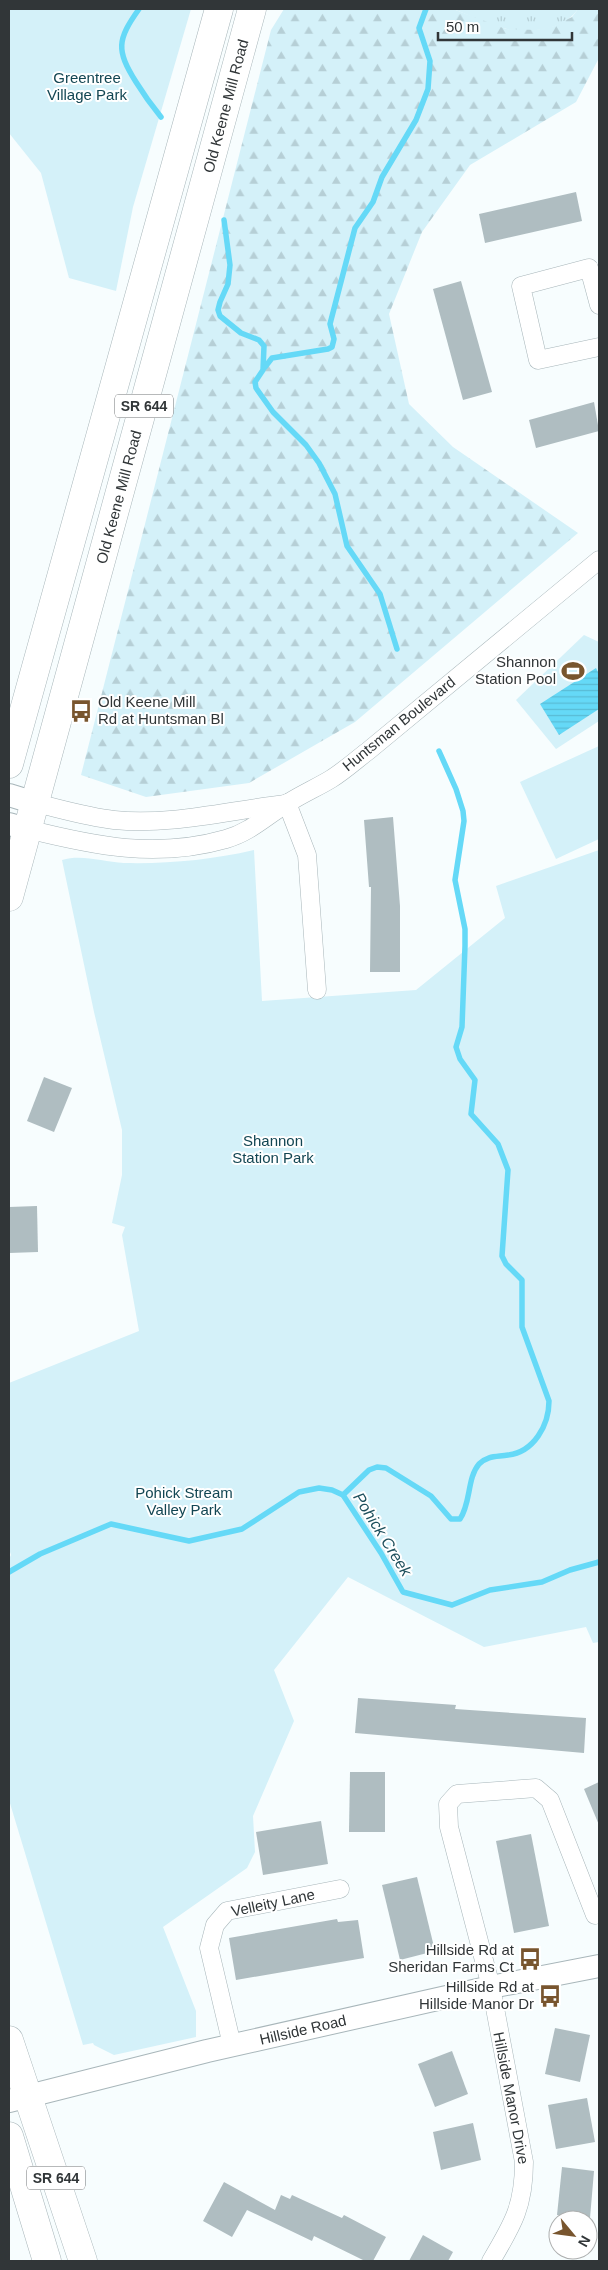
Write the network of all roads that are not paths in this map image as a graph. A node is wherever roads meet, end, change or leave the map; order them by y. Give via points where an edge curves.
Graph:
1 (218, 9) edge
2 (252, 9) edge
3 (599, 305) edge
4 (599, 347) edge
5 (599, 560) edge
6 (9, 764) edge
7 (9, 795) edge
8 (35, 803) junction
9 (287, 804) junction
10 (18, 826) edge
11 (9, 897) edge
12 (317, 990) dead end
13 (340, 1890) dead end
14 (596, 1915) dead end
15 (599, 1966) edge
16 (491, 1987) junction
17 (9, 2040) edge
18 (232, 2045) junction
19 (18, 2098) edge
20 (9, 2136) edge
21 (47, 2261) edge
22 (83, 2261) edge
23 (491, 2261) edge

1 - 6 main road, SR 644
2 - 8 main road, Old Keene Mill Road / SR 644
3 - 4 street via 589,268 521,286 538,360
5 - 9 street, Huntsman Boulevard via 368,751 332,778
7 - 8 street, Huntsman Boulevard
8 - 9 street, Huntsman Boulevard via 87,816 146,821
8 - 10 main road, Old Keene Mill Road / SR 644
9 - 10 street, Huntsman Boulevard via 259,825 227,839 183,847 116,848
9 - 12 street via 307,855
10 - 11 main road, Old Keene Mill Road / SR 644
13 - 18 street, Velleity Lane via 226,1911 215,1925 210,1948
14 - 16 street, Hillside Manor Drive via 550,1800 536,1788 457,1794 448,1804 449,1827
15 - 16 street, Hillside Road
16 - 18 street, Hillside Road
16 - 23 street, Hillside Manor Drive via 524,2162 524,2185 518,2213
17 - 19 main road, SR 644
18 - 19 street, Hillside Road
19 - 22 main road, SR 644
20 - 21 main road, SR 644

